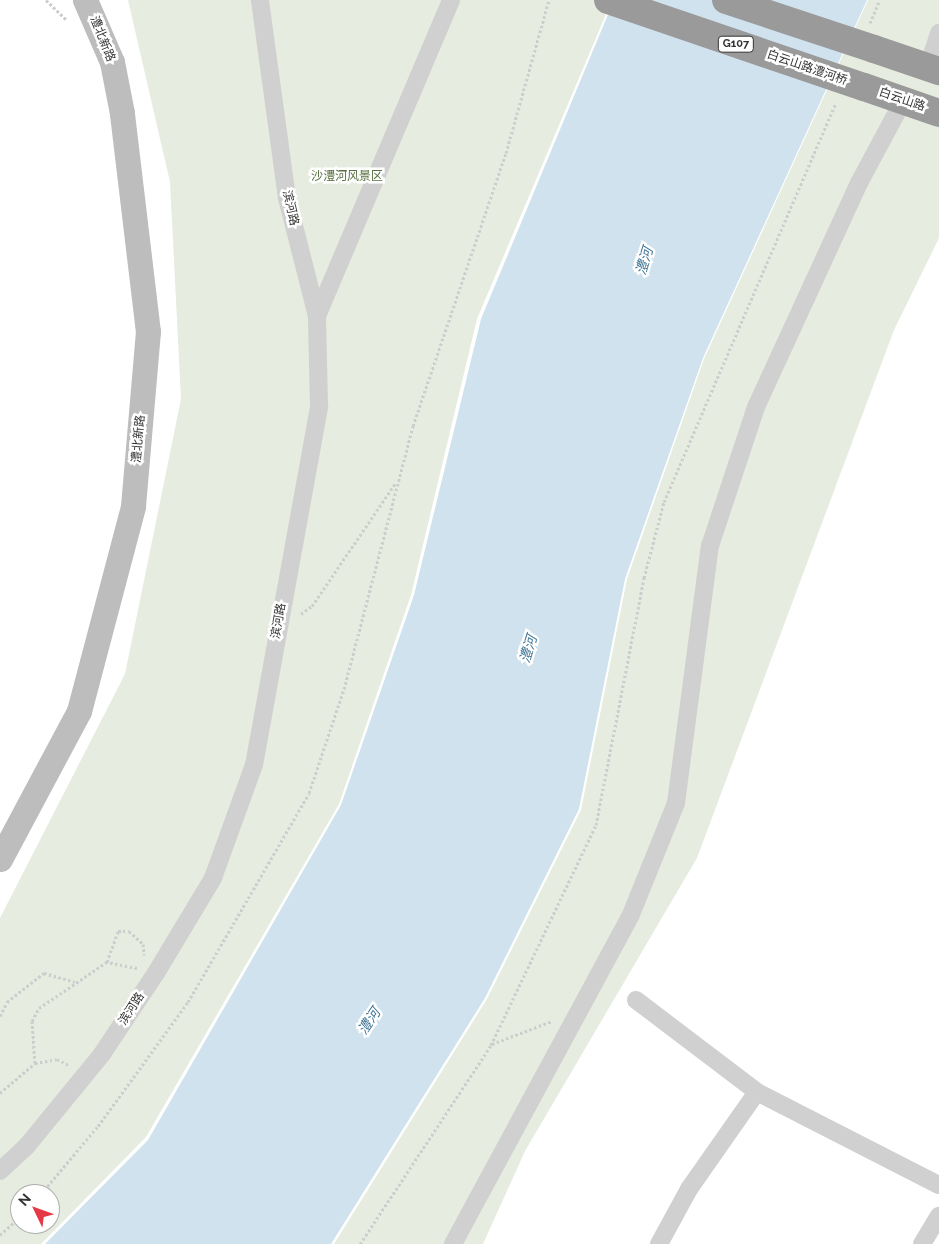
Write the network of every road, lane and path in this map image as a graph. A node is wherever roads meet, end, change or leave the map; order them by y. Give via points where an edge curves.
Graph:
1 (85, 0) edge
2 (260, 0) edge
3 (451, 0) edge
4 (549, 0) edge
5 (608, 0) edge
6 (726, 0) edge
7 (880, 0) edge
8 (939, 33) edge
9 (871, 38) junction
10 (933, 69) edge
11 (864, 87) joint
12 (838, 97) dead end
13 (903, 101) junction
14 (939, 113) edge
15 (317, 316) junction
16 (396, 482) junction
17 (277, 633) junction
18 (0, 859) edge
19 (107, 962) junction
20 (151, 970) junction
21 (75, 982) junction
22 (636, 1000) dead end
23 (580, 1010) junction
24 (0, 1016) edge
25 (491, 1045) junction
26 (35, 1063) junction
27 (86, 1074) junction
28 (756, 1092) junction
29 (0, 1093) edge
30 (0, 1171) edge
31 (49, 1184) edge
32 (939, 1185) edge
33 (939, 1216) edge
34 (10, 1226) edge
35 (0, 1235) edge
36 (360, 1244) edge
37 (453, 1244) edge
38 (659, 1244) edge
39 (922, 1244) edge

1 - 18 street, 澧北新路 via 112,62 122,113 148,332 134,506 79,711
2 - 15 street, 滨河路 via 287,198
3 - 15 street
4 - 16 path via 506,153
5 - 11 highway, 白云山路澧河桥 / G107, bridge
6 - 9 highway, bridge
7 - 9 path
8 - 10 street
9 - 10 highway
11 - 13 highway, 白云山路 / G107
12 - 25 path via 664,502 644,578 596,825
13 - 14 highway, 白云山路 / G107
13 - 23 street via 859,183 756,407 710,546 676,804 630,917
15 - 17 street, 滨河路 via 319,406
16 - 17 path via 312,606
16 - 31 path via 344,689 309,793 188,1002 98,1126
17 - 20 street, 滨河路 via 254,765 213,878
19 - 20 path
19 - 20 path via 118,931 129,931 143,944
19 - 21 path
20 - 27 street, 滨河路
21 - 24 path via 44,973 7,1002
21 - 26 path via 39,1008 32,1021
22 - 28 street
23 - 25 path
23 - 37 street
25 - 36 path
26 - 27 path via 57,1059
26 - 29 path
27 - 30 street, 滨河路 via 26,1147
28 - 32 street
28 - 38 street via 689,1189
33 - 39 street
34 - 35 path

